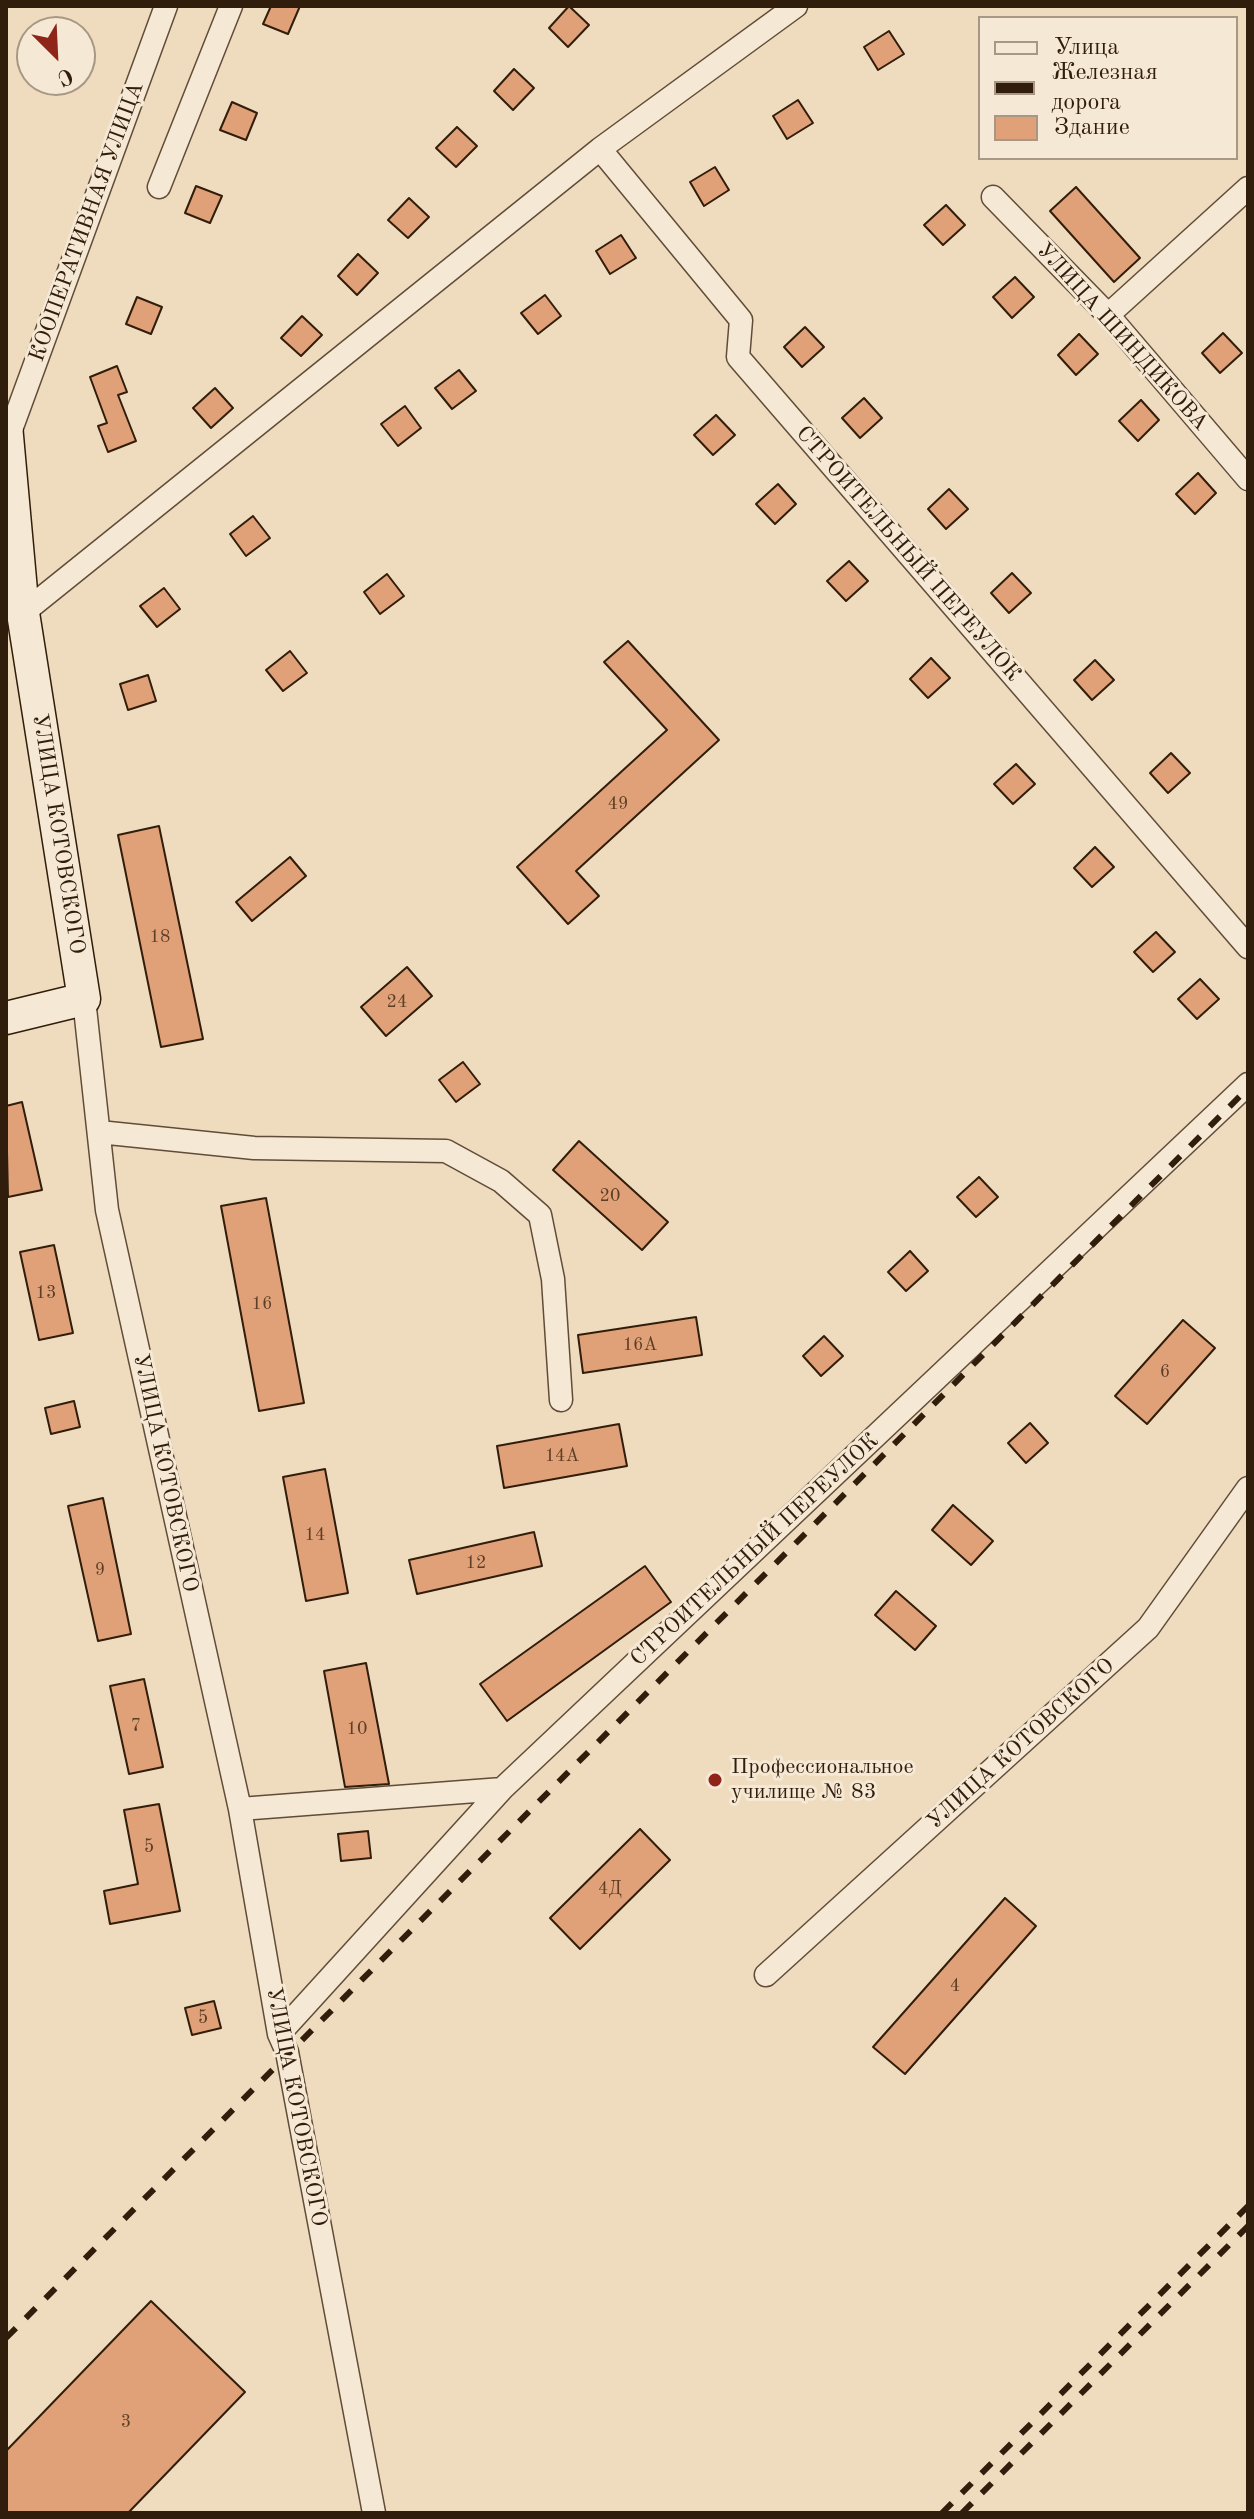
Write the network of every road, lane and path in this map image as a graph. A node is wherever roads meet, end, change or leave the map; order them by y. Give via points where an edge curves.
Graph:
1 (166, 6) edge
2 (231, 6) edge
3 (774, 6) edge
4 (796, 6) edge
5 (766, 28) junction
6 (600, 149) junction
7 (159, 187) dead end
8 (1248, 188) edge
9 (993, 197) dead end
10 (1108, 315) junction
11 (7, 431) edge
12 (1248, 479) edge
13 (23, 613) junction
14 (1248, 947) edge
15 (84, 999) junction
16 (6, 1018) edge
17 (1248, 1084) edge
18 (99, 1132) junction
19 (561, 1400) dead end
20 (1248, 1488) edge
21 (502, 1789) junction
22 (240, 1809) junction
23 (766, 1975) dead end
24 (279, 2034) junction
25 (374, 2513) edge

1 - 11 street, КООПЕРАТИВНАЯ УЛИЦА
2 - 7 street
3 - 5 street
4 - 5 street
5 - 6 street
6 - 13 street
6 - 14 street, СТРОИТЕЛЬНЫЙ ПЕРЕУЛОК via 741,320 738,357
8 - 10 street
9 - 10 street, УЛИЦА ШИНДИКОВА
10 - 12 street, УЛИЦА ШИНДИКОВА
11 - 13 main road, УЛИЦА КОТОВСКОГО
13 - 15 main road, УЛИЦА КОТОВСКОГО
15 - 16 main road
15 - 18 street, УЛИЦА КОТОВСКОГО
17 - 21 street, СТРОИТЕЛЬНЫЙ ПЕРЕУЛОК
18 - 19 street via 254,1148 446,1151 501,1181 540,1215 553,1279
18 - 22 street, УЛИЦА КОТОВСКОГО via 107,1210
20 - 23 street, УЛИЦА КОТОВСКОГО via 1148,1628
21 - 22 street
21 - 24 street, СТРОИТЕЛЬНЫЙ ПЕРЕУЛОК
22 - 24 street, УЛИЦА КОТОВСКОГО
24 - 25 street, УЛИЦА КОТОВСКОГО via 287,2052

